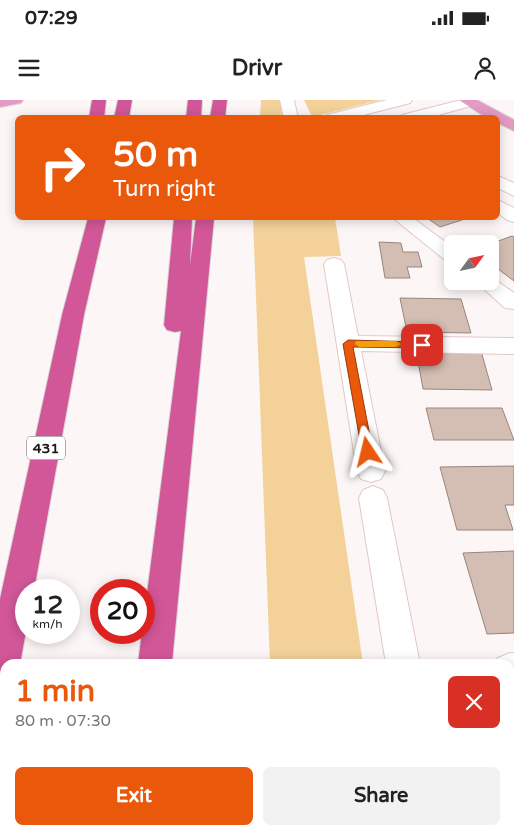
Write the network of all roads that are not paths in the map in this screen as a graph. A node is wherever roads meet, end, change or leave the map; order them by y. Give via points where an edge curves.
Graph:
1 (16, 100) edge
2 (99, 100) edge
3 (125, 100) edge
4 (194, 100) edge
5 (220, 100) edge
6 (287, 100) edge
7 (404, 100) edge
8 (489, 100) edge
9 (468, 101) edge
10 (0, 103) edge
11 (514, 113) edge
12 (96, 115) edge
13 (122, 115) edge
14 (193, 115) edge
15 (218, 115) edge
16 (290, 115) edge
17 (344, 115) edge
18 (418, 115) edge
19 (494, 115) edge
20 (500, 118) edge
21 (514, 126) edge
22 (500, 181) edge
23 (514, 191) edge
24 (500, 206) edge
25 (514, 216) edge
26 (78, 220) edge
27 (97, 220) edge
28 (183, 220) edge
29 (205, 220) edge
30 (405, 220) edge
31 (444, 250) edge
32 (334, 264) dead end
33 (497, 290) edge
34 (514, 303) edge
35 (514, 324) edge
36 (348, 344) junction
37 (514, 346) edge
38 (0, 657) edge
39 (4, 659) edge
40 (154, 659) edge
41 (154, 659) edge
42 (402, 659) edge

1 - 10 main road
2 - 12 highway
3 - 13 highway
4 - 14 highway
5 - 15 highway
6 - 16 street
7 - 17 street
8 - 11 main road
9 - 18 street
9 - 19 main road
20 - 21 main road
22 - 23 street
24 - 25 street
26 - 38 highway
27 - 39 highway, 431 via 73,315
28 - 40 highway
29 - 41 highway
30 - 31 street
32 - 36 street
33 - 34 street
34 - 35 street via 509,310
36 - 37 street
36 - 42 street

